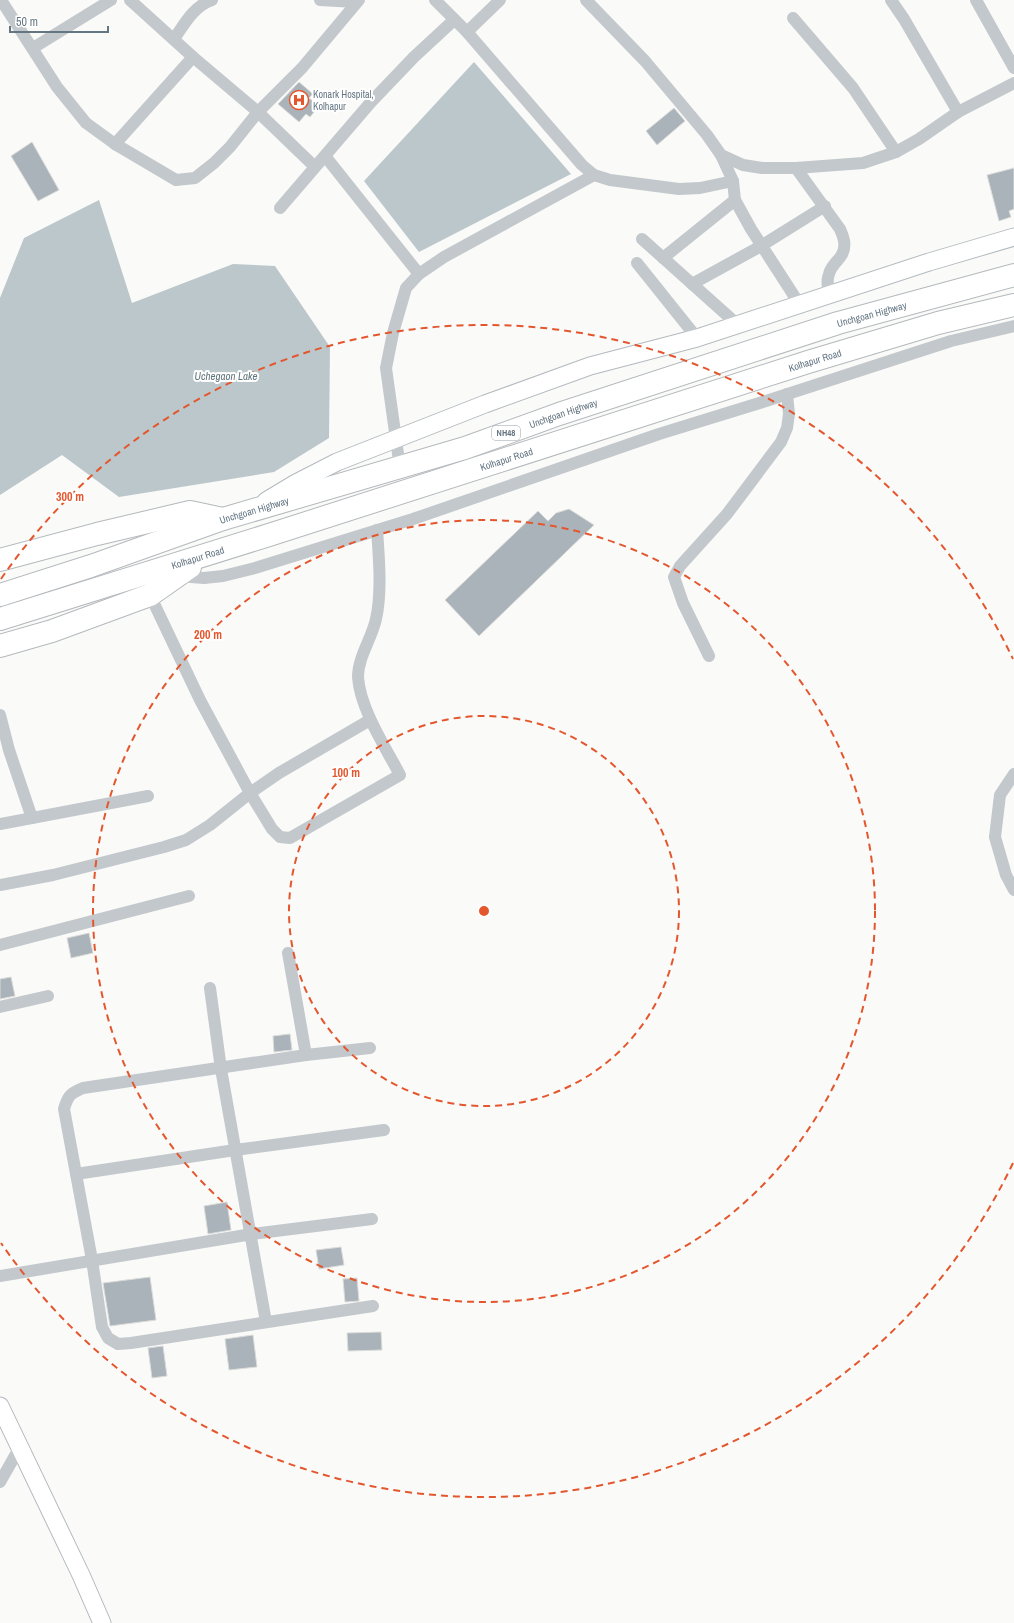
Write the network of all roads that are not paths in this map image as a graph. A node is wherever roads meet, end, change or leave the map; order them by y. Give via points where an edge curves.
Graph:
1 (1, 0) edge
2 (111, 0) edge
3 (130, 0) edge
4 (212, 0) edge
5 (320, 0) edge
6 (435, 0) edge
7 (500, 0) edge
8 (586, 0) edge
9 (891, 0) edge
10 (976, 0) edge
11 (358, 1) edge
12 (793, 18) dead end
13 (454, 20) junction
14 (468, 32) junction
15 (174, 39) junction
16 (33, 48) junction
17 (192, 57) junction
18 (1014, 68) edge
19 (1014, 83) edge
20 (258, 112) junction
21 (958, 112) junction
22 (115, 144) junction
23 (896, 152) junction
24 (721, 155) junction
25 (325, 156) junction
26 (315, 167) junction
27 (796, 168) junction
28 (594, 175) junction
29 (733, 181) junction
30 (735, 200) junction
31 (825, 206) junction
32 (280, 208) dead end
33 (1014, 237) edge
34 (642, 239) dead end
35 (761, 246) junction
36 (663, 258) junction
37 (638, 263) dead end
38 (419, 274) junction
39 (1014, 275) edge
40 (692, 284) junction
41 (830, 295) junction
42 (800, 305) junction
43 (1014, 305) edge
44 (738, 325) junction
45 (1014, 326) edge
46 (697, 338) junction
47 (787, 394) junction
48 (395, 440) junction
49 (400, 468) junction
50 (251, 510) junction
51 (222, 519) junction
52 (377, 530) junction
53 (211, 553) junction
54 (0, 560) edge
55 (177, 576) junction
56 (0, 595) edge
57 (150, 595) junction
58 (0, 619) edge
59 (0, 646) edge
60 (709, 656) dead end
61 (0, 715) edge
62 (370, 720) junction
63 (1014, 774) edge
64 (250, 794) junction
65 (148, 796) dead end
66 (32, 818) junction
67 (0, 824) edge
68 (0, 885) edge
69 (1014, 890) edge
70 (189, 896) dead end
71 (0, 945) edge
72 (288, 953) dead end
73 (210, 988) dead end
74 (48, 996) dead end
75 (0, 1007) edge
76 (370, 1048) dead end
77 (306, 1055) junction
78 (221, 1069) junction
79 (384, 1130) dead end
80 (235, 1150) junction
81 (76, 1174) junction
82 (372, 1219) dead end
83 (252, 1234) junction
84 (92, 1260) junction
85 (0, 1276) edge
86 (373, 1306) dead end
87 (266, 1322) junction
88 (0, 1406) edge
89 (20, 1447) junction
90 (0, 1482) edge
91 (102, 1623) edge

1 - 16 street
2 - 16 street
3 - 15 street
4 - 15 street via 202,4 190,16
5 - 11 street
6 - 13 street
7 - 14 street
8 - 24 street via 645,61
9 - 21 street
10 - 18 street
11 - 20 street via 302,68
12 - 23 street via 853,88
13 - 14 street
13 - 25 street via 371,102
14 - 28 street via 582,165
15 - 17 street
16 - 22 street via 57,87 86,123
17 - 20 street
17 - 22 street
19 - 21 street
20 - 22 street via 230,147 195,178 176,180
20 - 26 street
21 - 23 street
23 - 27 street via 863,163
24 - 27 street via 743,165
24 - 29 street
25 - 26 street
25 - 38 street
26 - 32 street
27 - 31 street
28 - 29 street via 610,180 679,189 700,188
28 - 38 street via 444,257
29 - 30 street
30 - 35 street
30 - 36 street
31 - 35 street
31 - 41 street via 844,239 841,256 829,272 827,282
33 - 41 street
34 - 36 street
35 - 40 street
35 - 42 street
36 - 40 street
37 - 46 street
38 - 48 street via 406,288 386,368
39 - 49 highway, Unchgoan Highway / NH48 via 838,323
40 - 44 street
41 - 42 street
42 - 44 street
43 - 53 highway, Kolhapur Road / NH48 via 938,323 808,362
44 - 46 street
45 - 47 street via 951,341
46 - 48 street via 590,366
47 - 52 street via 659,434
47 - 60 street via 789,414 781,442 727,514 680,566 674,577 683,603
48 - 49 street
48 - 50 street via 337,462
49 - 50 highway, Unchgoan Highway / NH48
50 - 51 highway, Unchgoan Highway / NH48
51 - 54 highway via 190,512
51 - 56 highway, Unchgoan Highway / NH48 via 99,564
52 - 55 street via 248,570 204,578
52 - 62 street via 379,559 376,619 358,677
53 - 55 highway
53 - 58 highway, Kolhapur Road / NH48
55 - 57 highway
57 - 59 highway via 52,631
57 - 64 street via 200,700
61 - 66 street
62 - 64 street via 279,773
62 - 64 street via 400,775 290,838 280,837 272,829
63 - 69 street via 1000,795 995,837 1006,875
64 - 68 street via 186,840 53,875
65 - 66 street
66 - 67 street
70 - 71 street
72 - 77 street
73 - 78 street
74 - 75 street
76 - 77 street
77 - 78 street
78 - 80 street
78 - 81 street via 83,1088 74,1092 67,1098 64,1109
79 - 80 street
80 - 81 street
80 - 83 street
81 - 84 street
82 - 83 street
83 - 84 street
83 - 87 street
84 - 85 street
84 - 87 street via 102,1327 108,1338 118,1344
86 - 87 street
88 - 89 street
89 - 90 street
89 - 91 street

